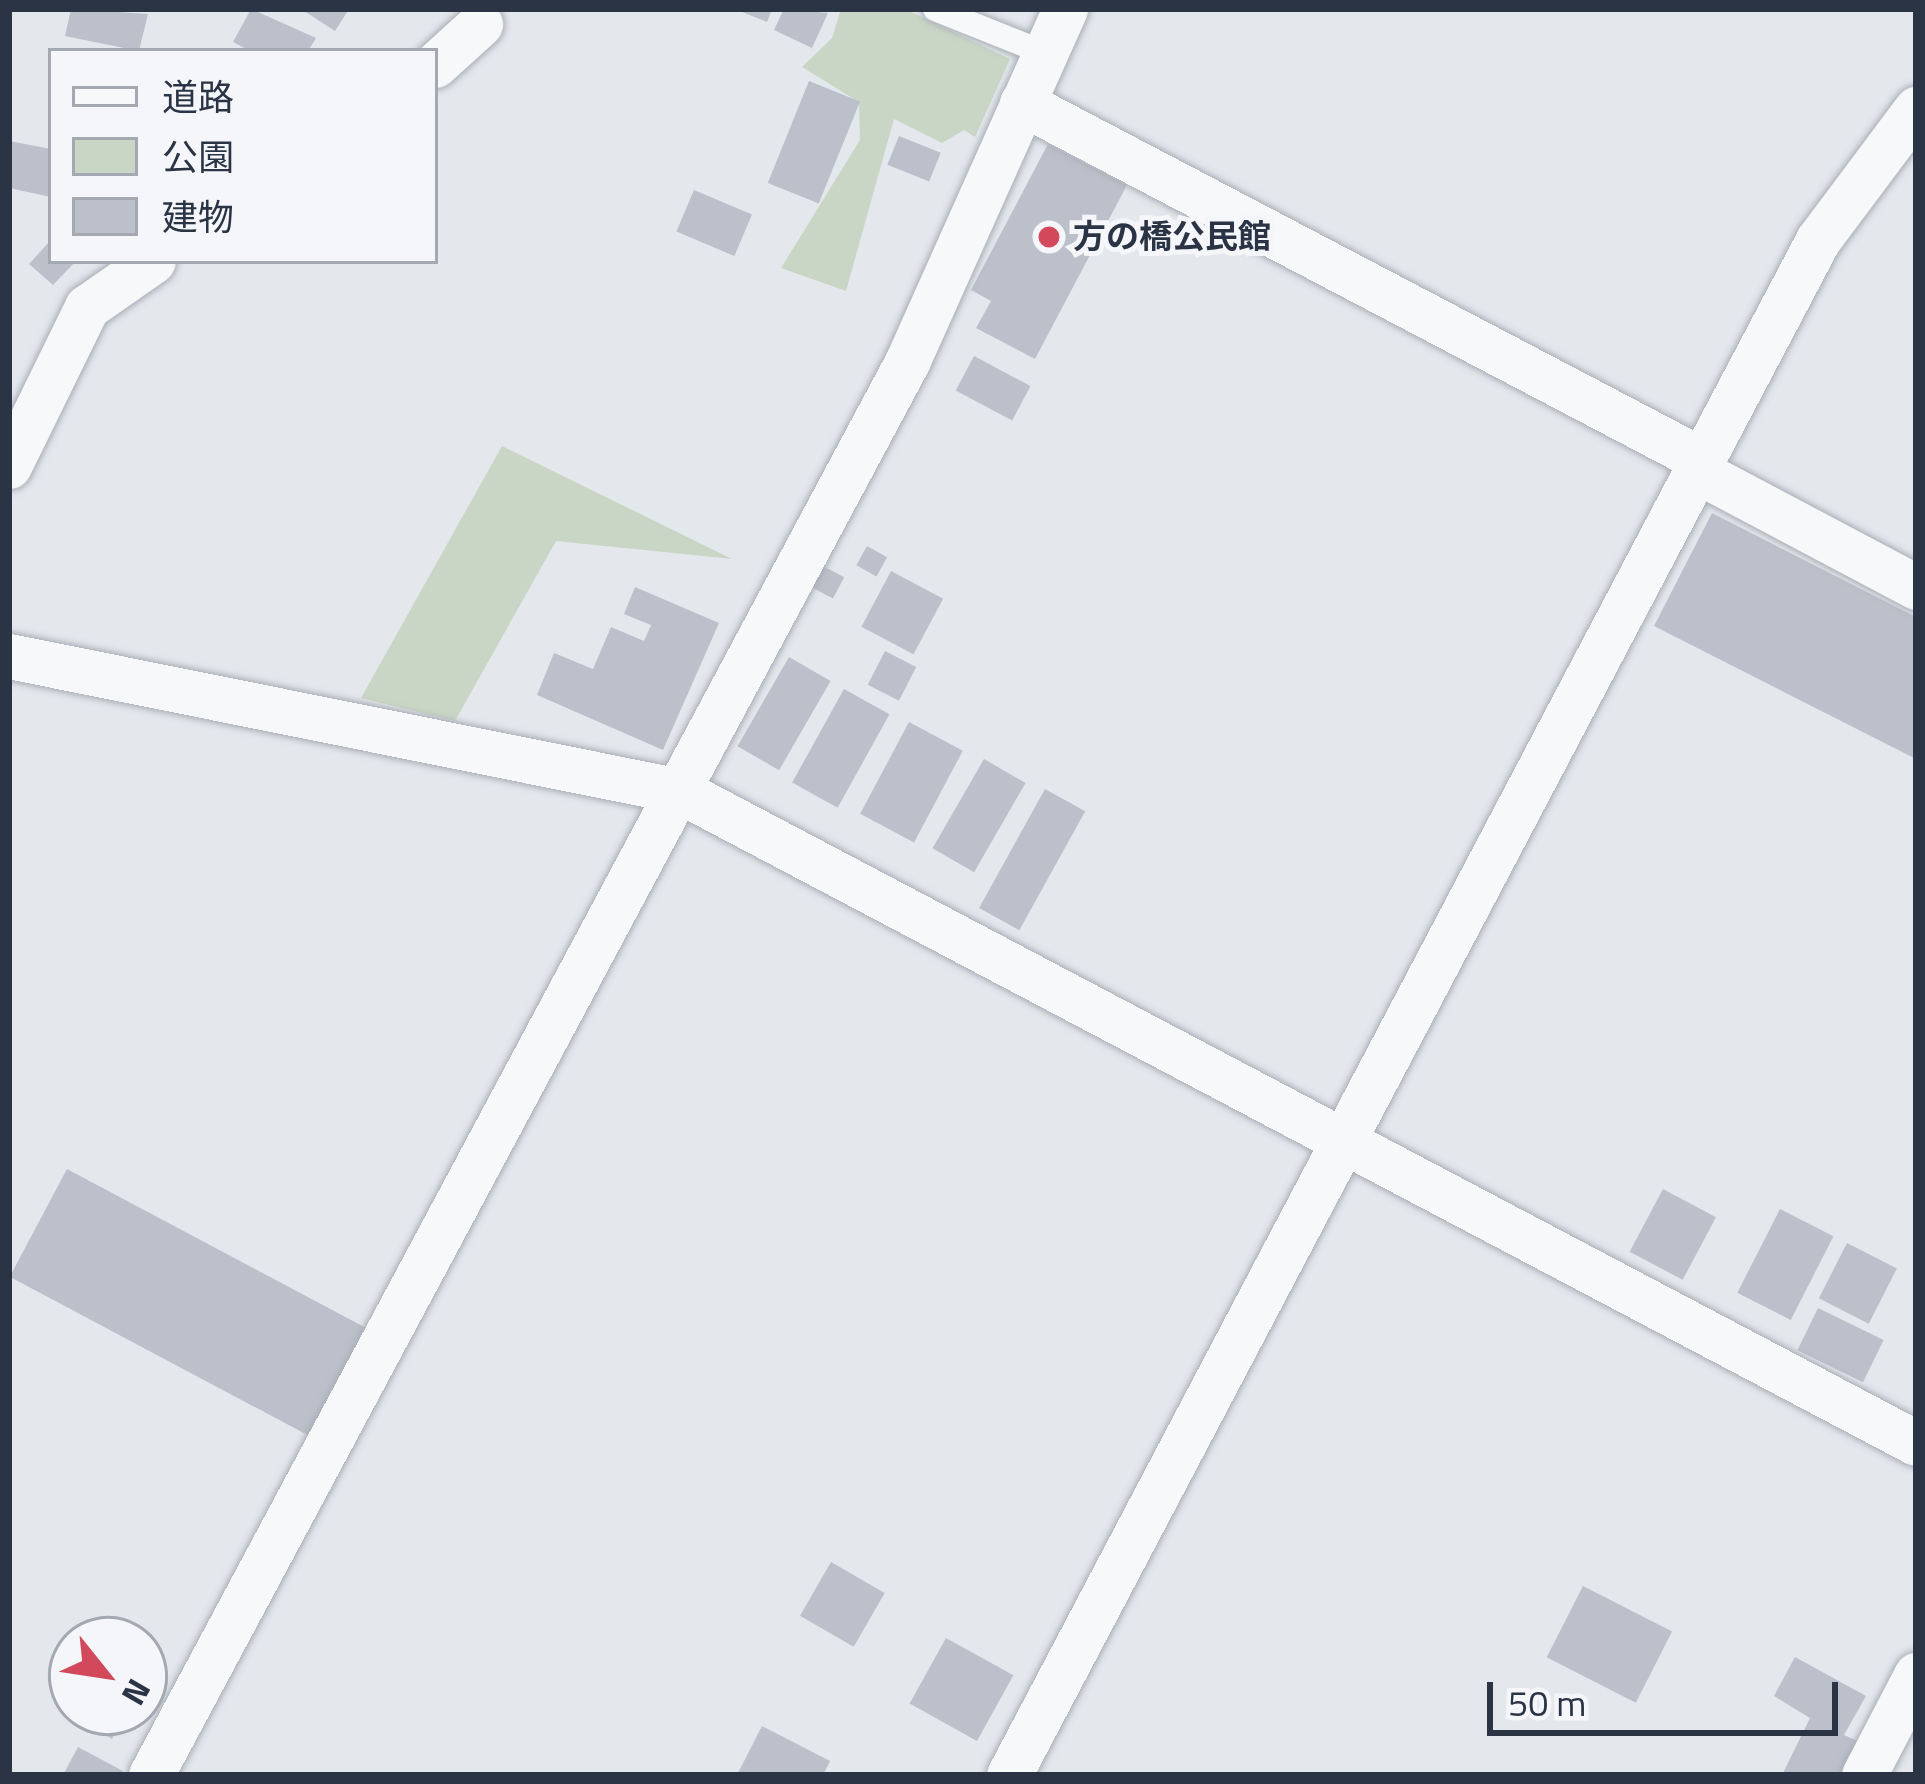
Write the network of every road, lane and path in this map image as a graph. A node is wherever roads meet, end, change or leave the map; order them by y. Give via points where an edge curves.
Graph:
1 (935, 9) edge
2 (1065, 9) edge
3 (480, 24) dead end
4 (1045, 53) junction
5 (438, 61) edge
6 (1022, 103) junction
7 (1916, 109) edge
8 (149, 264) edge
9 (9, 466) edge
10 (1702, 466) junction
11 (1916, 587) edge
12 (9, 656) edge
13 (680, 791) junction
14 (1348, 1141) junction
15 (1916, 1443) edge
16 (1916, 1675) edge
17 (151, 1775) edge
18 (1009, 1775) edge
19 (1864, 1775) edge

1 - 4 lane
2 - 4 street
3 - 5 street
4 - 6 street
6 - 10 street
6 - 13 street via 908,360
7 - 10 street via 1818,240
8 - 9 street via 87,307
10 - 11 street
10 - 14 street
12 - 13 street
13 - 14 street
13 - 17 street
14 - 15 street
14 - 18 street
16 - 19 street

